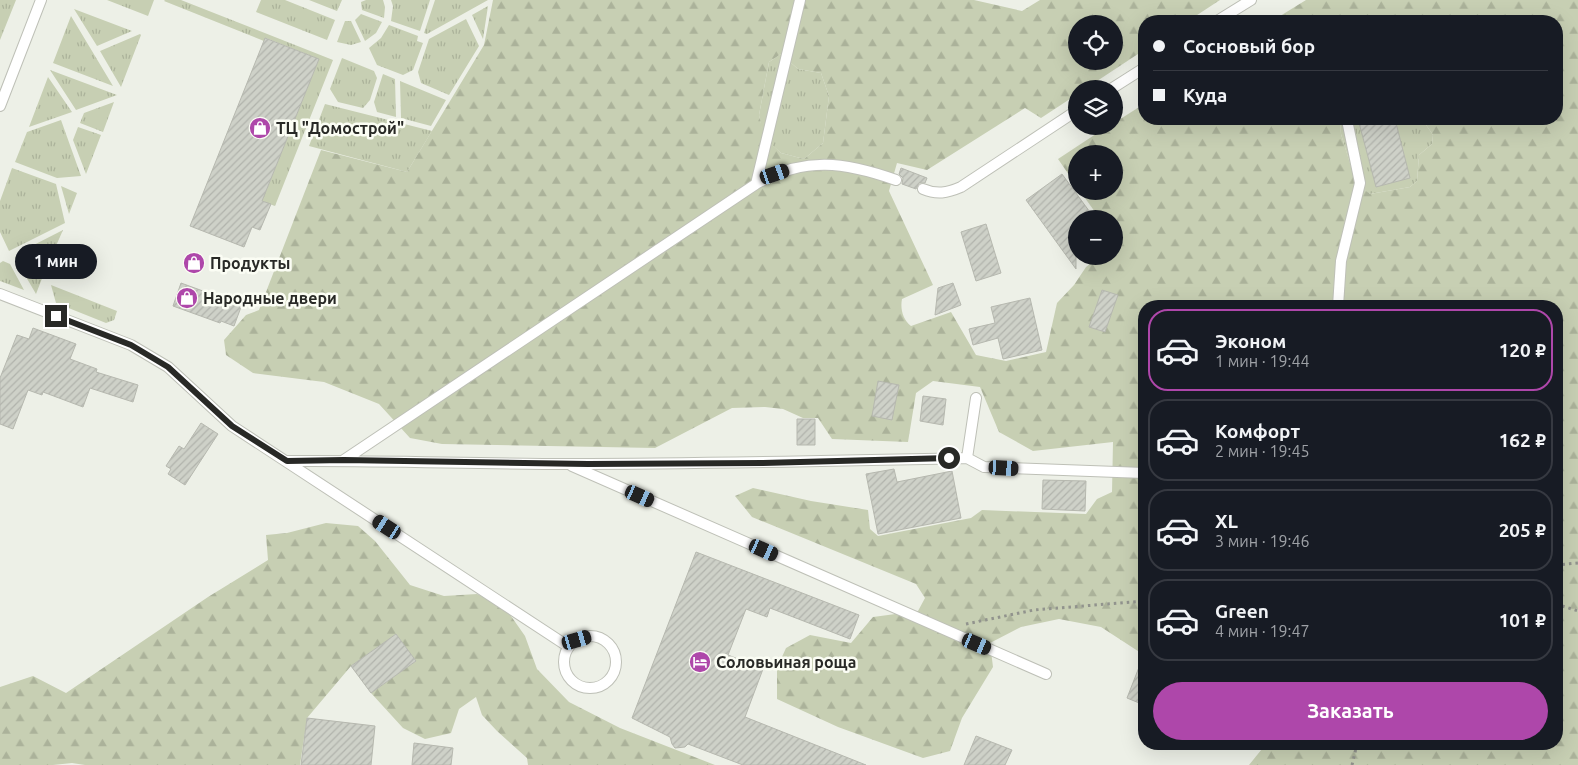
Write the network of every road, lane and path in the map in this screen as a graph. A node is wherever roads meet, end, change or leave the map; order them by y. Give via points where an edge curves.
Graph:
1 (41, 0) edge
2 (800, 0) edge
3 (1251, 0) edge
4 (1227, 15) edge
5 (1138, 72) edge
6 (1123, 81) edge
7 (0, 106) edge
8 (1068, 116) edge
9 (1348, 125) edge
10 (896, 180) dead end
11 (756, 184) junction
12 (922, 189) dead end
13 (0, 294) edge
14 (1338, 300) edge
15 (976, 398) dead end
16 (967, 458) junction
17 (344, 460) junction
18 (287, 461) junction
19 (568, 464) junction
20 (1138, 472) edge
21 (1578, 563) edge
22 (1563, 564) edge
23 (1138, 601) edge
24 (1563, 606) edge
25 (1578, 611) edge
26 (942, 629) junction
27 (569, 647) junction
28 (1046, 674) dead end
29 (1356, 750) edge
30 (1352, 765) edge

1 - 7 lane
2 - 11 lane
3 - 4 lane
5 - 6 lane
8 - 12 lane via 961,187 945,194
9 - 14 lane via 1360,183 1341,261
10 - 11 lane via 847,166 811,165 789,169
11 - 17 lane
13 - 18 lane via 131,345 168,367 232,426
15 - 16 lane
16 - 19 lane
16 - 20 lane via 984,467
17 - 18 lane
17 - 19 lane
18 - 27 lane
19 - 26 lane
21 - 22 path
23 - 26 path via 1034,610
24 - 25 path
26 - 28 lane
27 - 27 lane via 564,660 566,672 573,682 593,688 606,682 614,672 616,658 604,640 590,636
29 - 30 path

